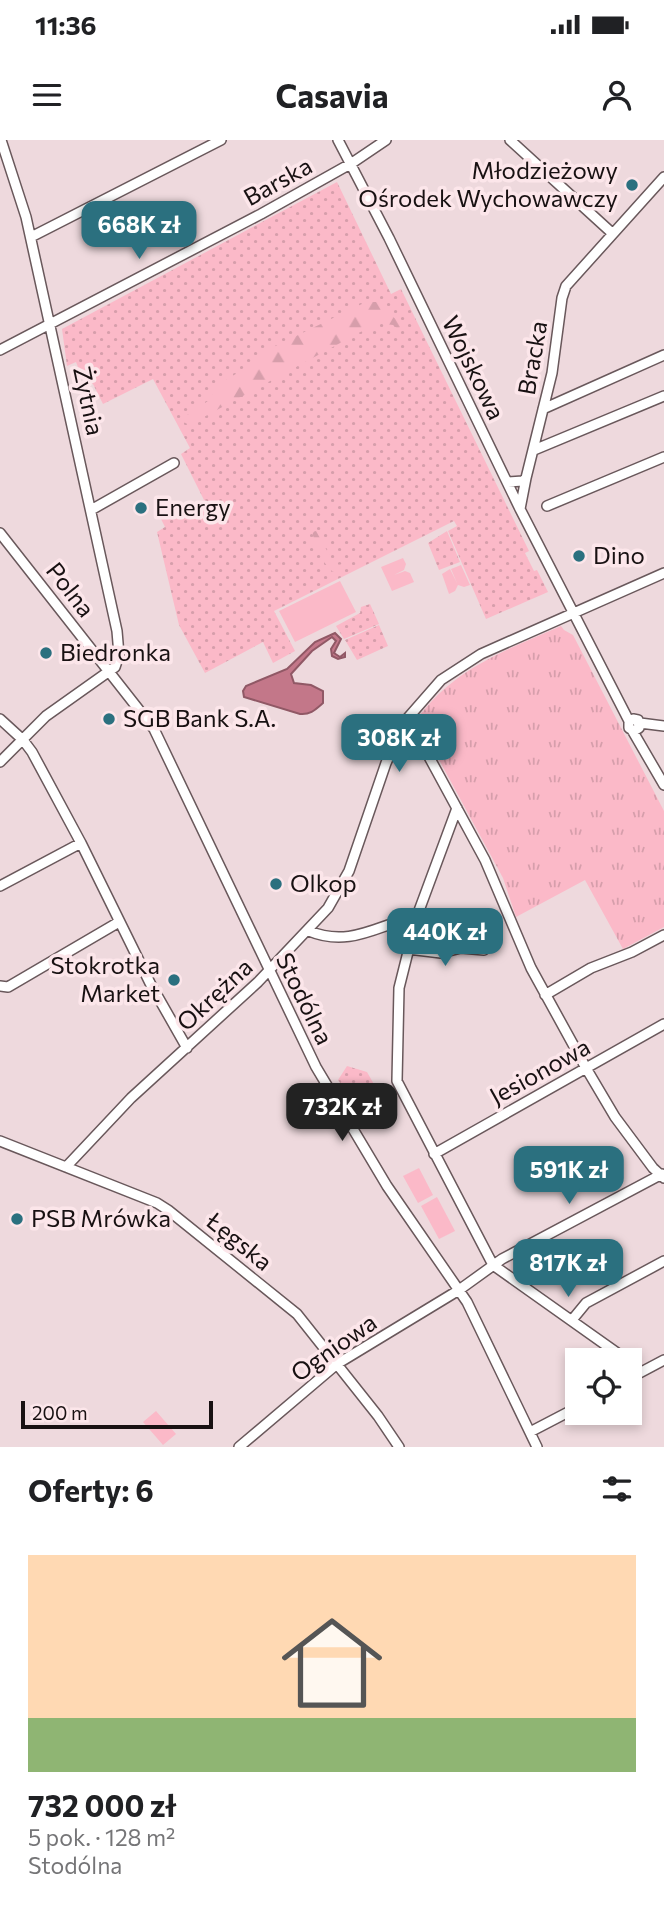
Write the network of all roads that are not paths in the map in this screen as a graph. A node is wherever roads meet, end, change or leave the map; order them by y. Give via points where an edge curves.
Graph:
1 (1, 140) edge
2 (221, 140) edge
3 (338, 140) edge
4 (386, 140) edge
5 (510, 140) edge
6 (352, 163) junction
7 (664, 177) edge
8 (612, 233) junction
9 (31, 237) junction
10 (51, 323) junction
11 (0, 350) edge
12 (664, 355) edge
13 (664, 396) edge
14 (543, 410) junction
15 (534, 450) junction
16 (664, 457) edge
17 (174, 463) dead end
18 (526, 478) junction
19 (508, 482) junction
20 (547, 506) dead end
21 (520, 509) junction
22 (91, 510) junction
23 (0, 533) edge
24 (664, 573) edge
25 (573, 613) junction
26 (110, 671) junction
27 (0, 719) edge
28 (406, 720) junction
29 (635, 724) junction
30 (664, 726) edge
31 (23, 740) junction
32 (0, 762) edge
33 (664, 785) edge
34 (457, 808) junction
35 (81, 843) junction
36 (0, 886) edge
37 (417, 916) junction
38 (119, 922) junction
39 (309, 931) junction
40 (664, 934) edge
41 (408, 949) junction
42 (484, 950) dead end
43 (269, 971) junction
44 (0, 986) edge
45 (545, 995) junction
46 (664, 1024) edge
47 (187, 1048) junction
48 (586, 1068) junction
49 (0, 1141) edge
50 (434, 1154) junction
51 (65, 1167) junction
52 (663, 1175) edge
53 (664, 1261) edge
54 (493, 1265) junction
55 (458, 1290) junction
56 (572, 1320) junction
57 (610, 1348) edge
58 (664, 1360) edge
59 (337, 1364) junction
60 (643, 1371) edge
61 (565, 1413) edge
62 (530, 1432) junction
63 (239, 1447) edge
64 (399, 1447) edge
65 (537, 1447) edge

1 - 9 street, Żytnia
2 - 9 street
3 - 6 street, Wojskowa
4 - 6 street, Barska
5 - 8 street
6 - 10 street, Barska
6 - 19 street, Wojskowa
7 - 8 street
8 - 14 street, Bracka via 566,286
9 - 10 street, Żytnia
10 - 11 street, Barska
10 - 22 street, Żytnia
12 - 14 street
13 - 15 street
14 - 15 street, Bracka
15 - 18 street, Bracka
16 - 20 street
17 - 22 street
18 - 19 street
18 - 21 street, Bracka
19 - 21 street, Wojskowa
21 - 25 street, Wojskowa
22 - 26 street, Żytnia via 118,636 119,659
23 - 26 street, Polna
24 - 25 street, Okrężna
25 - 28 street, Okrężna via 463,664 429,692
25 - 29 street, Wojskowa
26 - 31 street via 57,708
26 - 43 street, Stodólna via 155,729
27 - 31 street
28 - 34 street
28 - 39 street, Okrężna via 386,763 349,871 334,900
29 - 30 street
29 - 33 street, Wojskowa
31 - 32 street
31 - 35 street
34 - 37 street
34 - 45 street via 491,872
35 - 36 street
35 - 38 street
37 - 39 street via 352,937
37 - 41 street
38 - 44 street via 8,987
38 - 47 street
39 - 43 street, Okrężna
40 - 45 street
41 - 42 street via 441,954 461,948
41 - 50 street via 398,997 397,1081
43 - 47 street, Okrężna
43 - 55 street, Stodólna via 360,1144
45 - 48 street
46 - 48 street, Jesionowa
47 - 51 street, Okrężna
48 - 50 street, Jesionowa
48 - 52 street via 615,1117
49 - 51 street, Łęgska
50 - 54 street
51 - 59 street, Łęgska via 168,1210 290,1308
52 - 54 street, Ogniowa
53 - 56 street via 590,1301
54 - 55 street, Ogniowa
54 - 56 street
55 - 59 street, Ogniowa
55 - 62 street, Stodólna
56 - 57 street
58 - 60 street
59 - 63 street, Ogniowa
59 - 64 street, Łęgska
61 - 62 street
62 - 65 street, Stodólna

